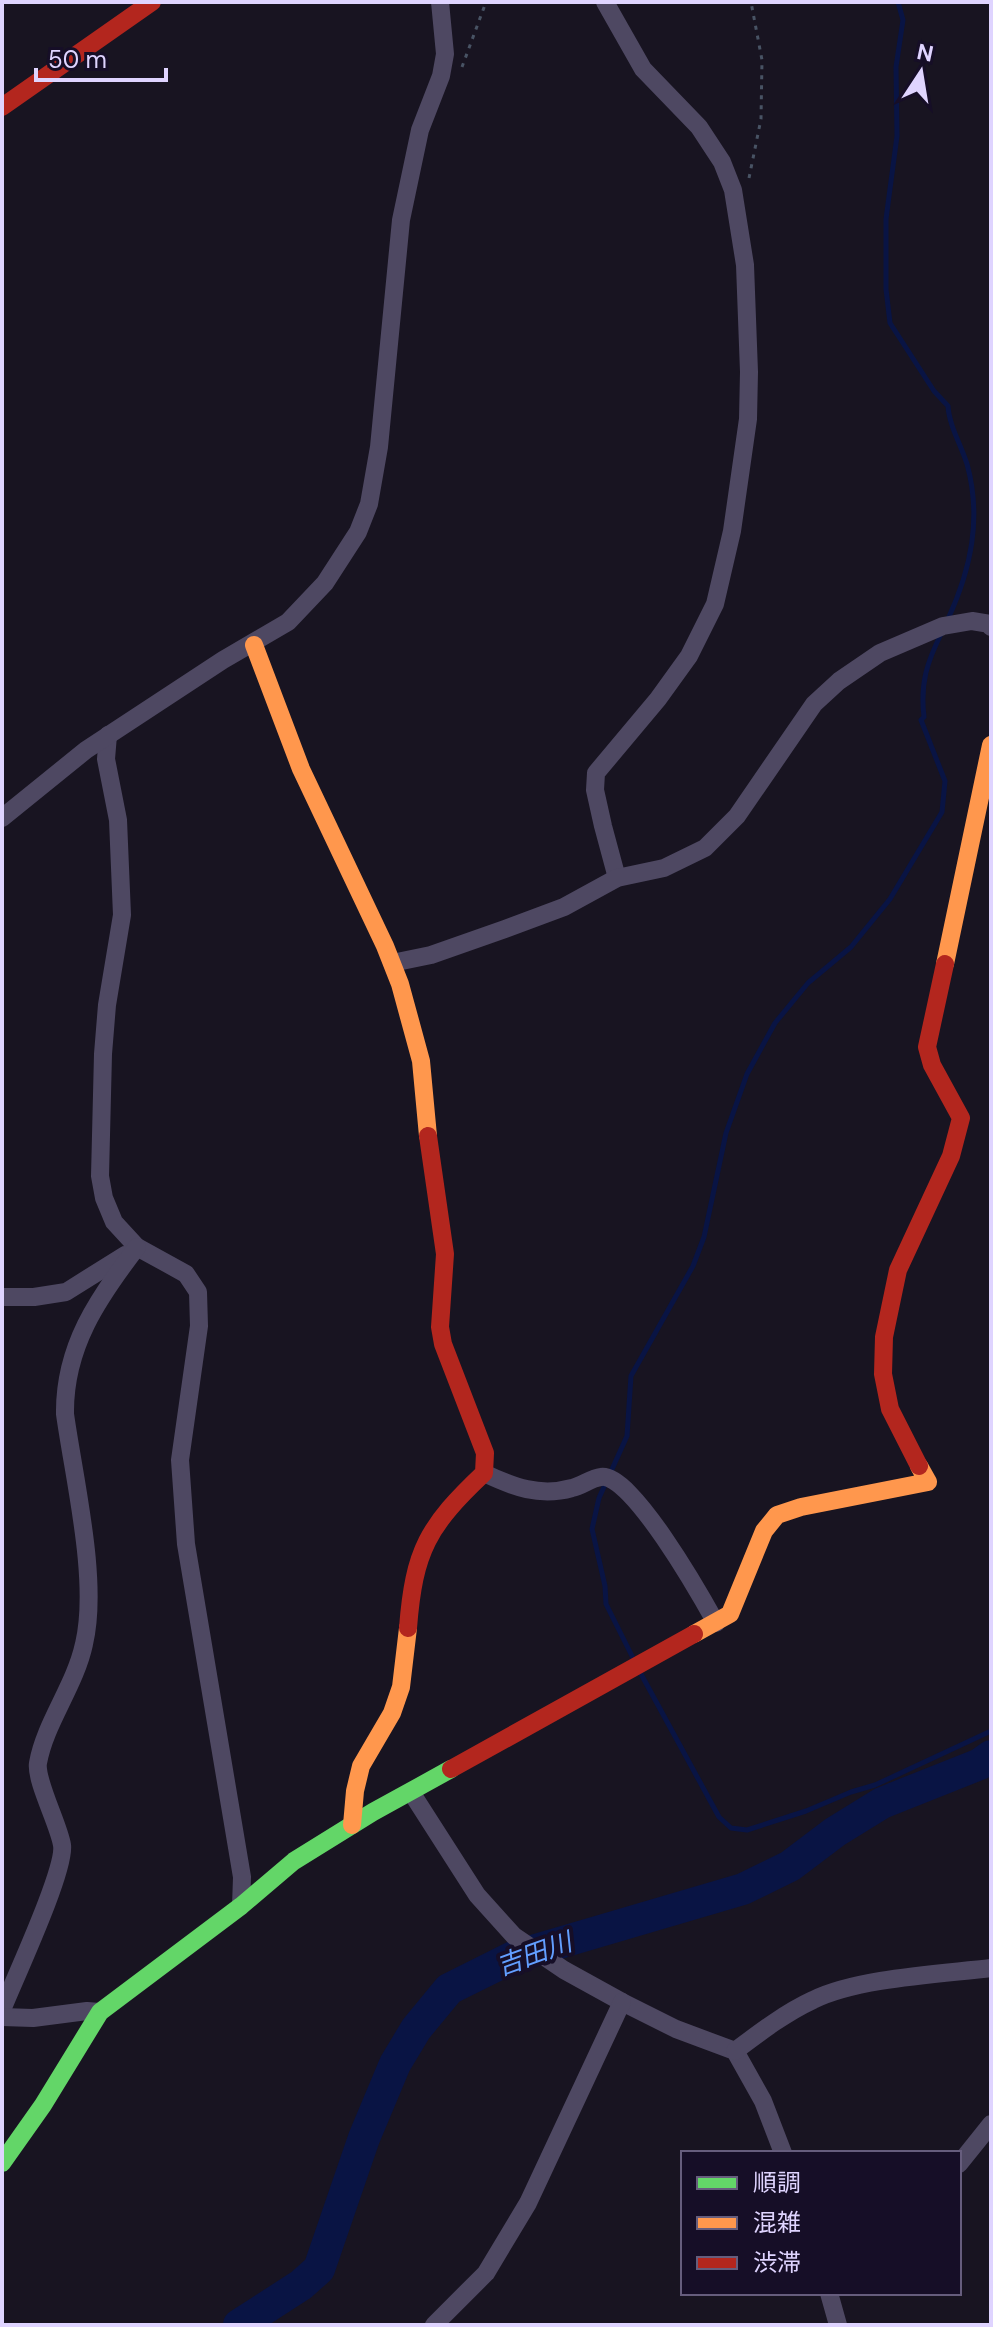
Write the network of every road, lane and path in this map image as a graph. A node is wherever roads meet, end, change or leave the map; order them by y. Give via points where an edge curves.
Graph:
1 (152, 2) edge
2 (440, 2) edge
3 (486, 2) edge
4 (605, 2) edge
5 (751, 2) edge
6 (441, 76) junction
7 (2, 107) edge
8 (749, 177) dead end
9 (991, 627) edge
10 (254, 645) junction
11 (108, 735) junction
12 (991, 745) edge
13 (2, 818) edge
14 (617, 878) junction
15 (392, 963) junction
16 (137, 1247) junction
17 (2, 1297) edge
18 (484, 1473) junction
19 (716, 1623) junction
20 (411, 1792) junction
21 (352, 1825) junction
22 (241, 1906) junction
23 (991, 1968) edge
24 (622, 2002) junction
25 (2, 2010) edge
26 (100, 2012) junction
27 (2, 2017) edge
28 (735, 2051) junction
29 (991, 2124) edge
30 (782, 2151) edge
31 (961, 2162) edge
32 (2, 2163) edge
33 (830, 2295) edge
34 (434, 2325) edge
35 (838, 2325) edge

1 - 7 street
2 - 6 street via 445,54
3 - 6 path via 461,69
4 - 14 street via 643,69 699,127 733,190 745,265 749,372 748,419 732,531 715,604 689,656 596,773 595,790
5 - 8 path via 762,60 761,119
6 - 10 street via 420,130 401,220 369,504 358,532 325,583 288,622
9 - 14 street via 972,621 943,626 880,653 814,704 737,816 705,848 664,868
10 - 11 street
10 - 15 street via 301,769
11 - 13 street
11 - 16 street via 122,915 107,1005 100,1176 114,1222
12 - 19 street via 927,1047 961,1118 951,1156 898,1270 884,1337 883,1374 890,1409 928,1482 777,1515 764,1531 730,1614
14 - 15 street via 564,907 431,955
15 - 18 street via 421,1061 445,1254 441,1335 485,1453
16 - 17 street via 66,1292
16 - 22 street via 186,1274 198,1292 199,1326 180,1460 186,1544 242,1877
16 - 25 street via 74,1347 64,1392 89,1602 77,1674 37,1766 63,1847 59,1868
18 - 19 street via 516,1488 543,1492 602,1476 616,1479 682,1564
18 - 21 street via 424,1542 396,1705 362,1761
19 - 20 street
20 - 21 street
20 - 24 street via 477,1895 514,1936
21 - 22 street via 294,1861
22 - 26 street
23 - 28 street via 870,1983 815,1998
24 - 28 street
24 - 34 street via 528,2203 486,2273
26 - 27 street
26 - 32 street
28 - 30 street
29 - 31 street
33 - 35 street

